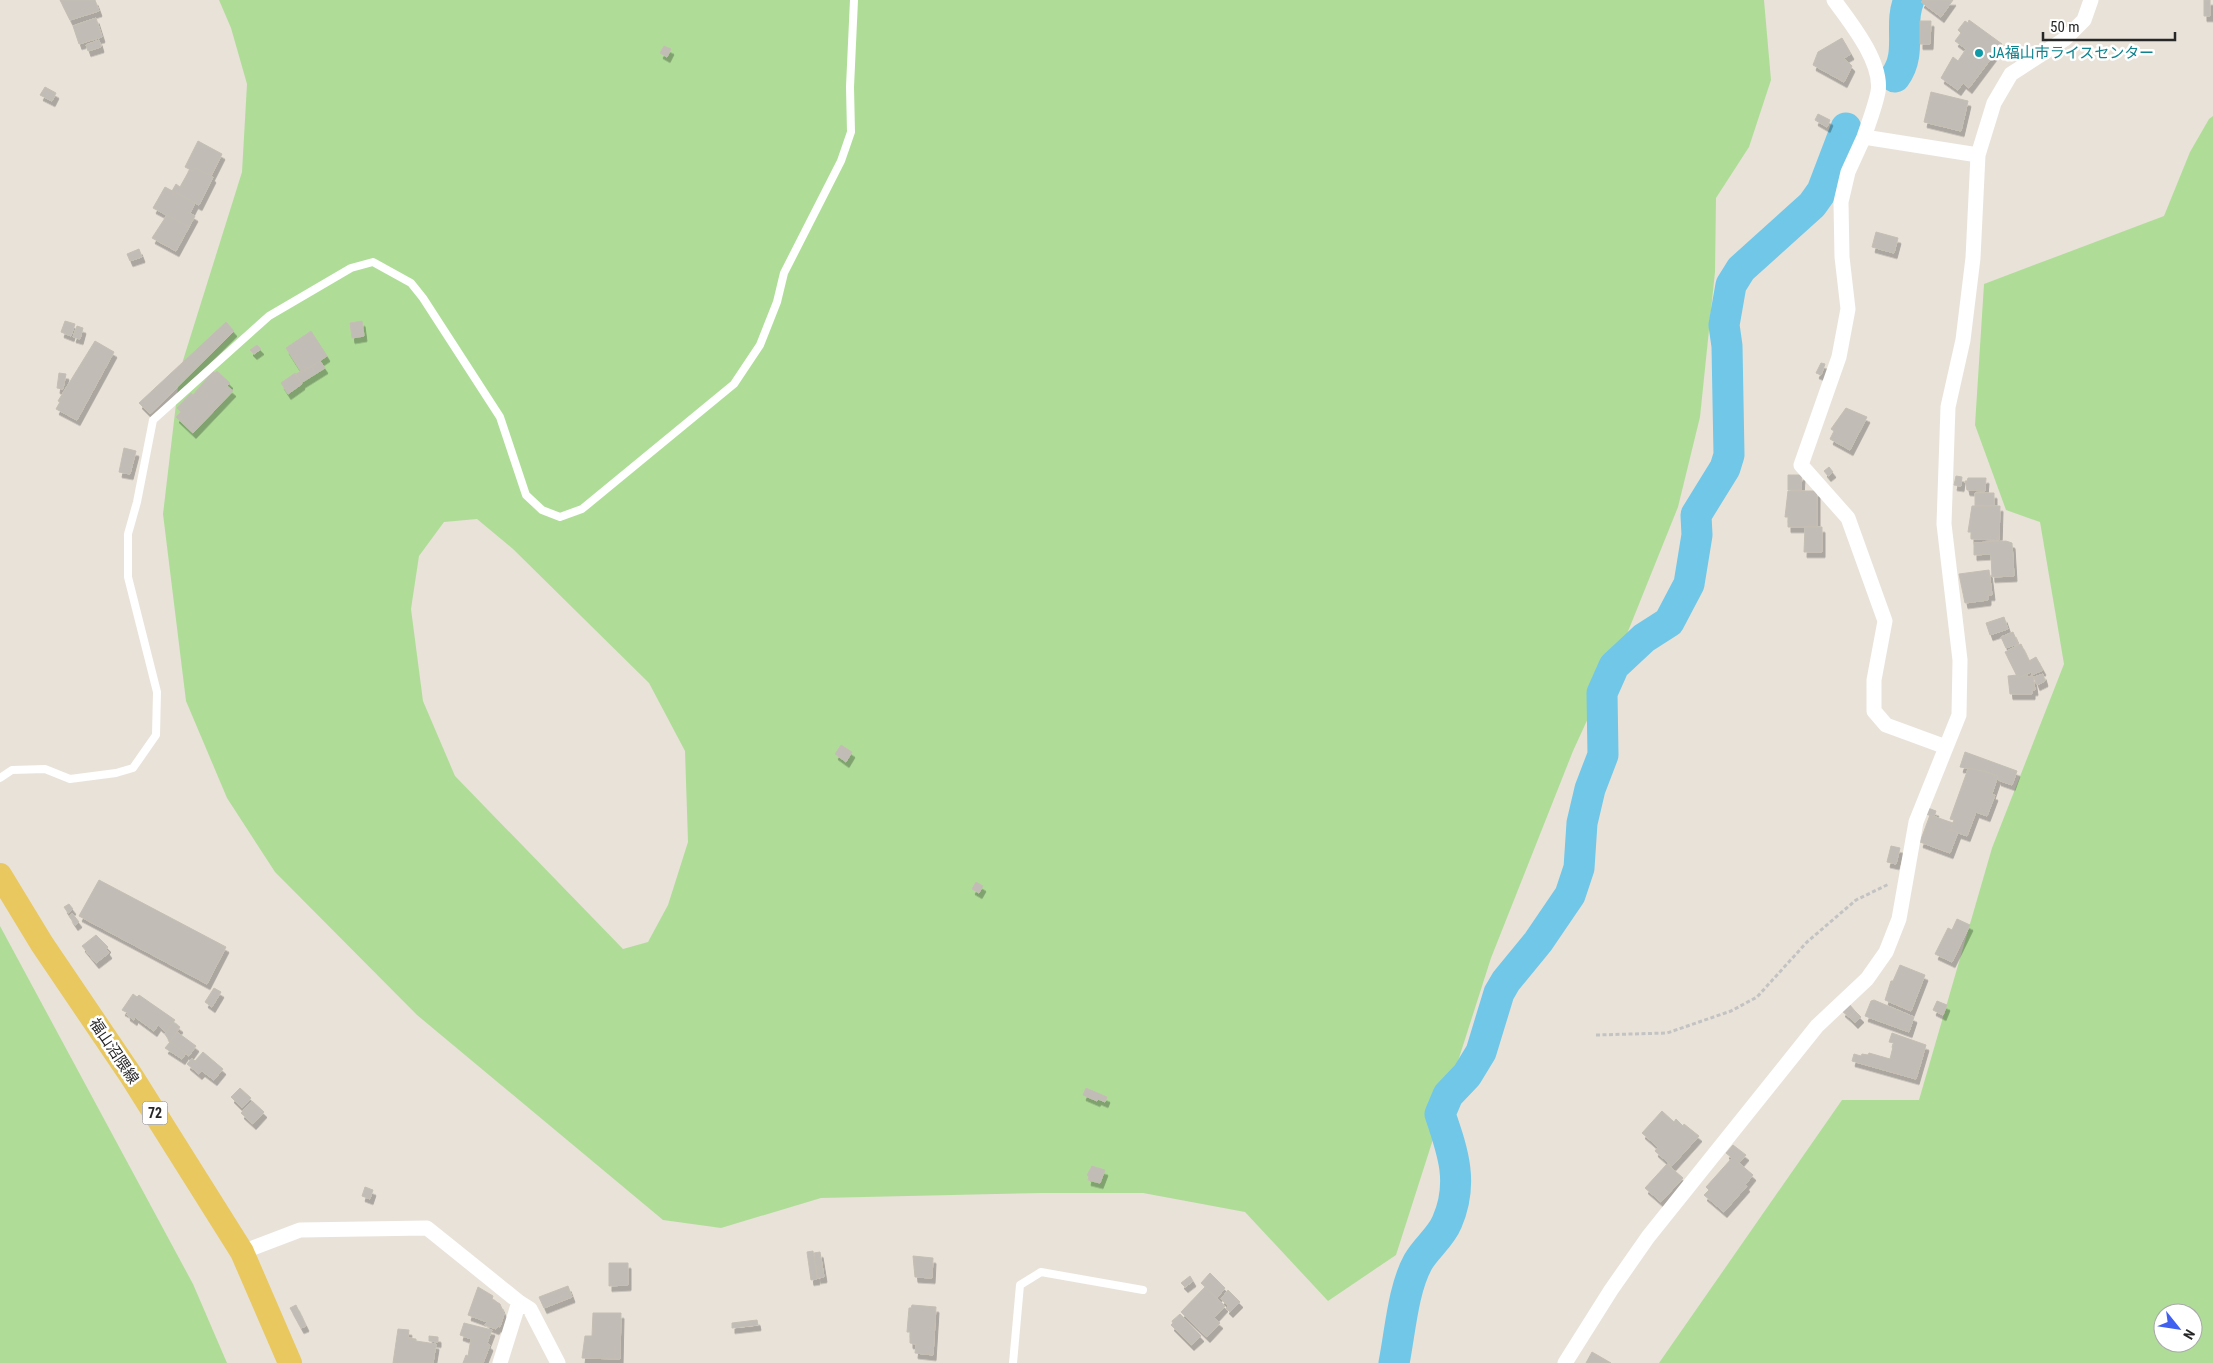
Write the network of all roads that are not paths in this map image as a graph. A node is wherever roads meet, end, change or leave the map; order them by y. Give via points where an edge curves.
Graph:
1 (854, 0) edge
2 (1834, 0) edge
3 (2091, 0) edge
4 (1864, 137) junction
5 (1978, 155) junction
6 (1946, 747) junction
7 (0, 778) edge
8 (0, 875) edge
9 (242, 1252) junction
10 (1143, 1290) dead end
11 (519, 1302) junction
12 (290, 1363) edge
13 (500, 1363) edge
14 (558, 1363) edge
15 (1013, 1363) edge
16 (1565, 1363) edge

1 - 7 lane via 851,132 842,161 784,273 777,302 760,345 734,384 582,510 560,517 542,510 526,495 500,417 411,283 373,262 351,268 269,316 153,420 128,534 128,577 157,692 156,735 133,768 116,773 70,779 45,769 12,770
2 - 4 street via 1878,70 1878,91
3 - 5 street via 2084,20 2064,39 2011,74 1994,103
4 - 5 street
4 - 6 street via 1848,172 1841,202 1842,258 1848,309 1839,357 1801,465 1848,518 1885,621 1874,680 1874,711 1886,725
5 - 6 street via 1974,258 1963,340 1948,406 1944,524 1960,660 1959,715
6 - 16 street via 1916,822 1898,919 1886,952 1867,979 1817,1026 1648,1237
8 - 9 main road, 福山沼隈線 / 72
9 - 11 street via 300,1230 427,1228
9 - 12 main road, 福山沼隈線 / 72
10 - 15 lane via 1040,1272 1020,1284
11 - 13 street
11 - 14 street via 530,1309

